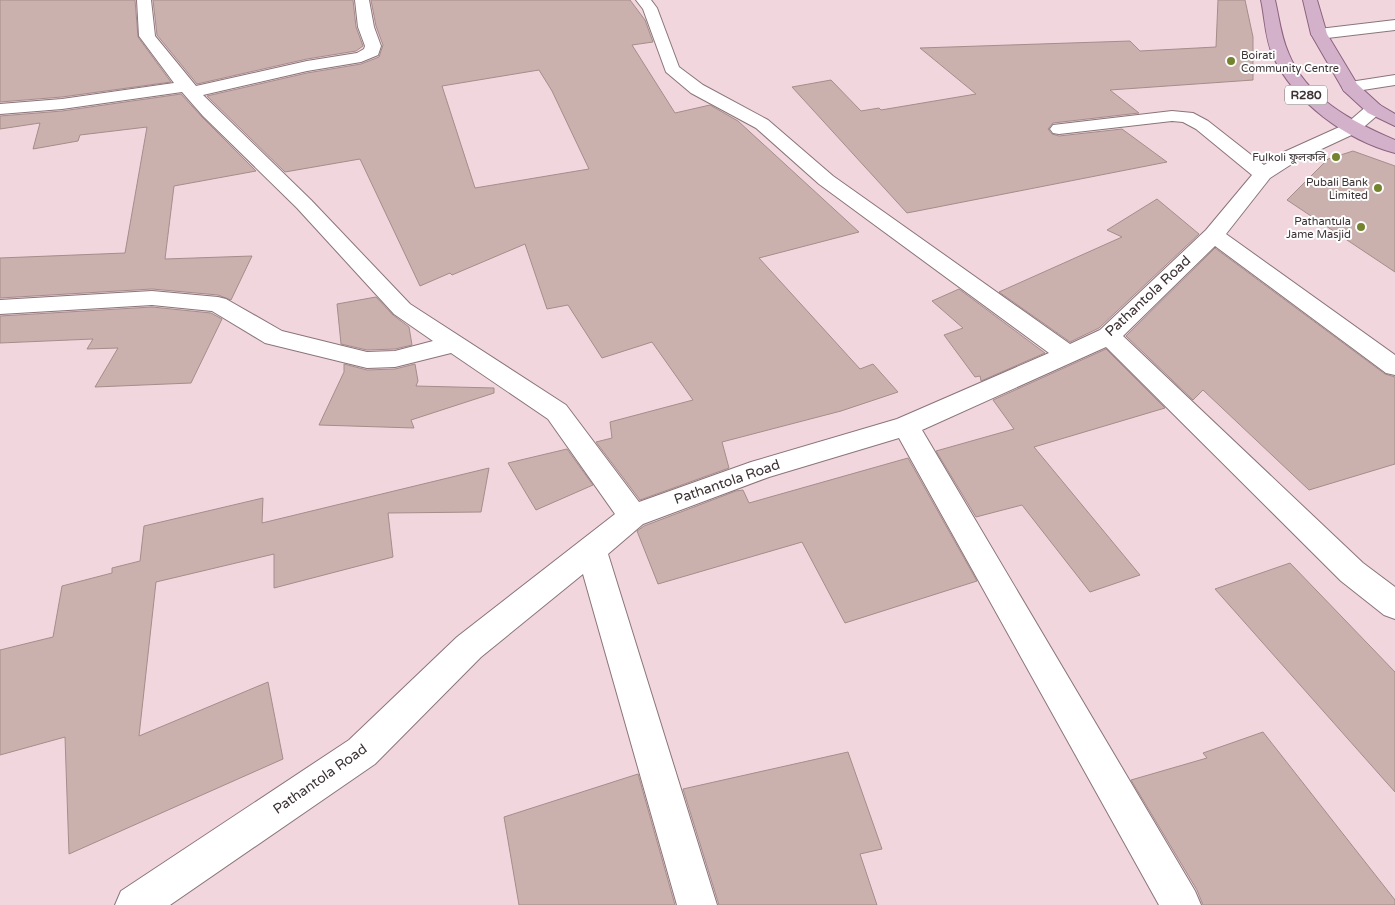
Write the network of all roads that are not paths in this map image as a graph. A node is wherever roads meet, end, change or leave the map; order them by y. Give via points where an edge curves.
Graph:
1 (144, 0) edge
2 (362, 0) edge
3 (643, 0) edge
4 (1268, 0) edge
5 (1310, 0) edge
6 (1395, 25) edge
7 (1319, 34) junction
8 (1395, 80) edge
9 (1350, 88) junction
10 (189, 89) junction
11 (0, 109) edge
12 (1374, 109) junction
13 (1395, 121) edge
14 (1352, 128) junction
15 (1059, 129) dead end
16 (1395, 147) edge
17 (1263, 174) junction
18 (1214, 235) junction
19 (0, 307) edge
20 (1109, 336) junction
21 (454, 344) junction
22 (1068, 354) junction
23 (1395, 367) edge
24 (906, 426) junction
25 (633, 516) junction
26 (591, 549) junction
27 (1395, 605) edge
28 (135, 905) edge
29 (697, 905) edge
30 (1181, 905) edge

1 - 10 street via 147,36
2 - 10 street via 372,52 361,57
3 - 22 street via 650,8 672,69 697,89 762,124 826,180
4 - 14 main road, R280 via 1281,55 1304,93 1327,113
5 - 7 main road, R280
6 - 7 street
7 - 9 main road, R280
8 - 9 street
9 - 12 main road, R280
10 - 11 street
10 - 21 street via 304,204 402,309
12 - 13 main road, R280
12 - 14 street, Pathantola Road
14 - 16 main road, R280
14 - 17 street, Pathantola Road via 1291,156
15 - 17 street via 1187,117 1202,125
17 - 18 street, Pathantola Road
18 - 20 street, Pathantola Road
18 - 23 street
19 - 21 street via 152,298 218,304 274,337 367,360 395,359
20 - 22 street, Pathantola Road
20 - 27 street via 1352,572
21 - 25 street via 557,412
22 - 24 street, Pathantola Road
24 - 25 street, Pathantola Road via 761,469
24 - 30 street
25 - 26 street, Pathantola Road
26 - 28 street, Pathantola Road via 469,647 362,752
26 - 29 street

